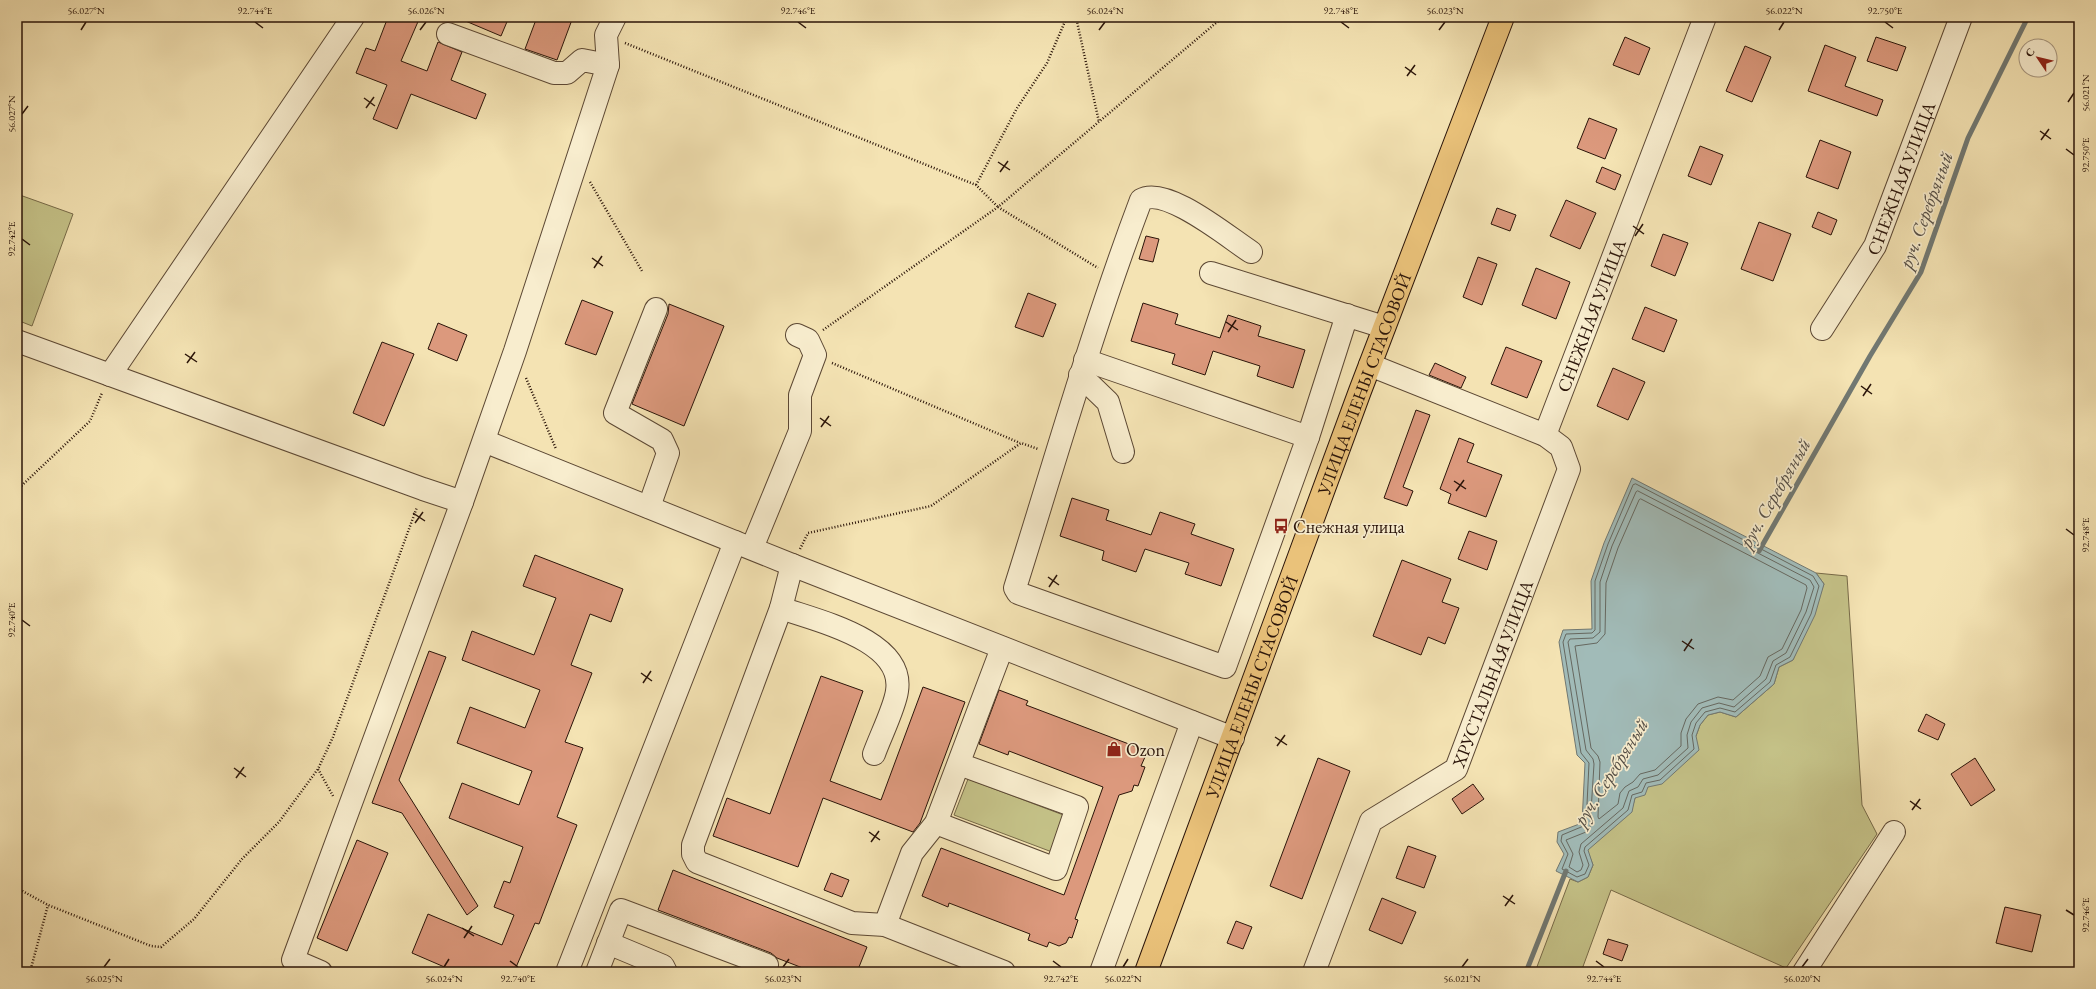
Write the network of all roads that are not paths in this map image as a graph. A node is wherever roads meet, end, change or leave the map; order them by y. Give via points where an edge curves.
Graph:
1 (353, 17) edge
2 (1503, 17) edge
3 (1508, 17) edge
4 (1705, 17) edge
5 (1960, 17) edge
6 (611, 26) edge
7 (448, 34) dead end
8 (1494, 44) junction
9 (608, 65) junction
10 (1250, 252) dead end
11 (1211, 273) dead end
12 (656, 309) dead end
13 (1348, 315) junction
14 (1384, 327) junction
15 (1822, 329) dead end
16 (17, 341) edge
17 (807, 344) road end
18 (1370, 365) junction
19 (1083, 367) junction
20 (110, 375) junction
21 (1545, 435) junction
22 (1308, 438) junction
23 (484, 441) junction
24 (1123, 452) dead end
25 (462, 502) junction
26 (649, 507) junction
27 (743, 545) junction
28 (792, 565) junction
29 (781, 608) junction
30 (1002, 648) junction
31 (1192, 722) junction
32 (1233, 738) junction
33 (874, 754) dead end
34 (959, 764) junction
35 (936, 823) junction
36 (1894, 832) dead end
37 (885, 925) junction
38 (608, 943) junction
39 (767, 965) dead end
40 (322, 972) edge
41 (567, 972) edge
42 (597, 972) edge
43 (666, 972) edge
44 (1004, 972) edge
45 (1101, 972) edge
46 (1146, 972) edge
47 (1314, 972) edge
48 (1804, 972) edge

1 - 20 street
2 - 8 main road, УЛИЦА ЕЛЕНЫ СТАСОВОЙ
3 - 8 main road, УЛИЦА ЕЛЕНЫ СТАСОВОЙ
4 - 21 street, СНЕЖНАЯ УЛИЦА
5 - 15 street, СНЕЖНАЯ УЛИЦА via 1875,246
6 - 9 street
7 - 9 street via 554,73 567,73 582,60
8 - 14 main road, УЛИЦА ЕЛЕНЫ СТАСОВОЙ
9 - 23 street
10 - 19 street via 1184,207 1165,199 1147,196 1141,200 1112,276
11 - 13 street
12 - 26 street via 615,413 662,440 668,453
13 - 14 street
13 - 22 street
14 - 18 main road, УЛИЦА ЕЛЕНЫ СТАСОВОЙ
16 - 20 street
17 - 27 street via 800,395 800,431
18 - 21 street
18 - 32 main road, УЛИЦА ЕЛЕНЫ СТАСОВОЙ
19 - 22 street
19 - 22 street via 1015,588 1018,593 1225,667
19 - 24 street via 1108,402
20 - 25 street
21 - 47 street, ХРУСТАЛЬНАЯ УЛИЦА via 1561,447 1569,469 1456,769 1371,821
23 - 25 street
23 - 26 street
25 - 40 street via 293,960
26 - 27 street
27 - 28 street
27 - 41 street
28 - 29 street
28 - 30 street
29 - 33 street via 855,635 875,646 892,662 898,678 897,692
29 - 37 street via 693,845 693,854 697,862 852,923
30 - 31 street
30 - 34 street
31 - 32 street
31 - 45 street
32 - 46 main road, УЛИЦА ЕЛЕНЫ СТАСОВОЙ
34 - 35 street
34 - 35 street via 1077,807 1056,869
35 - 37 street via 912,853
36 - 48 street
37 - 44 street
38 - 39 street via 621,910
38 - 42 street
38 - 43 street via 663,966

